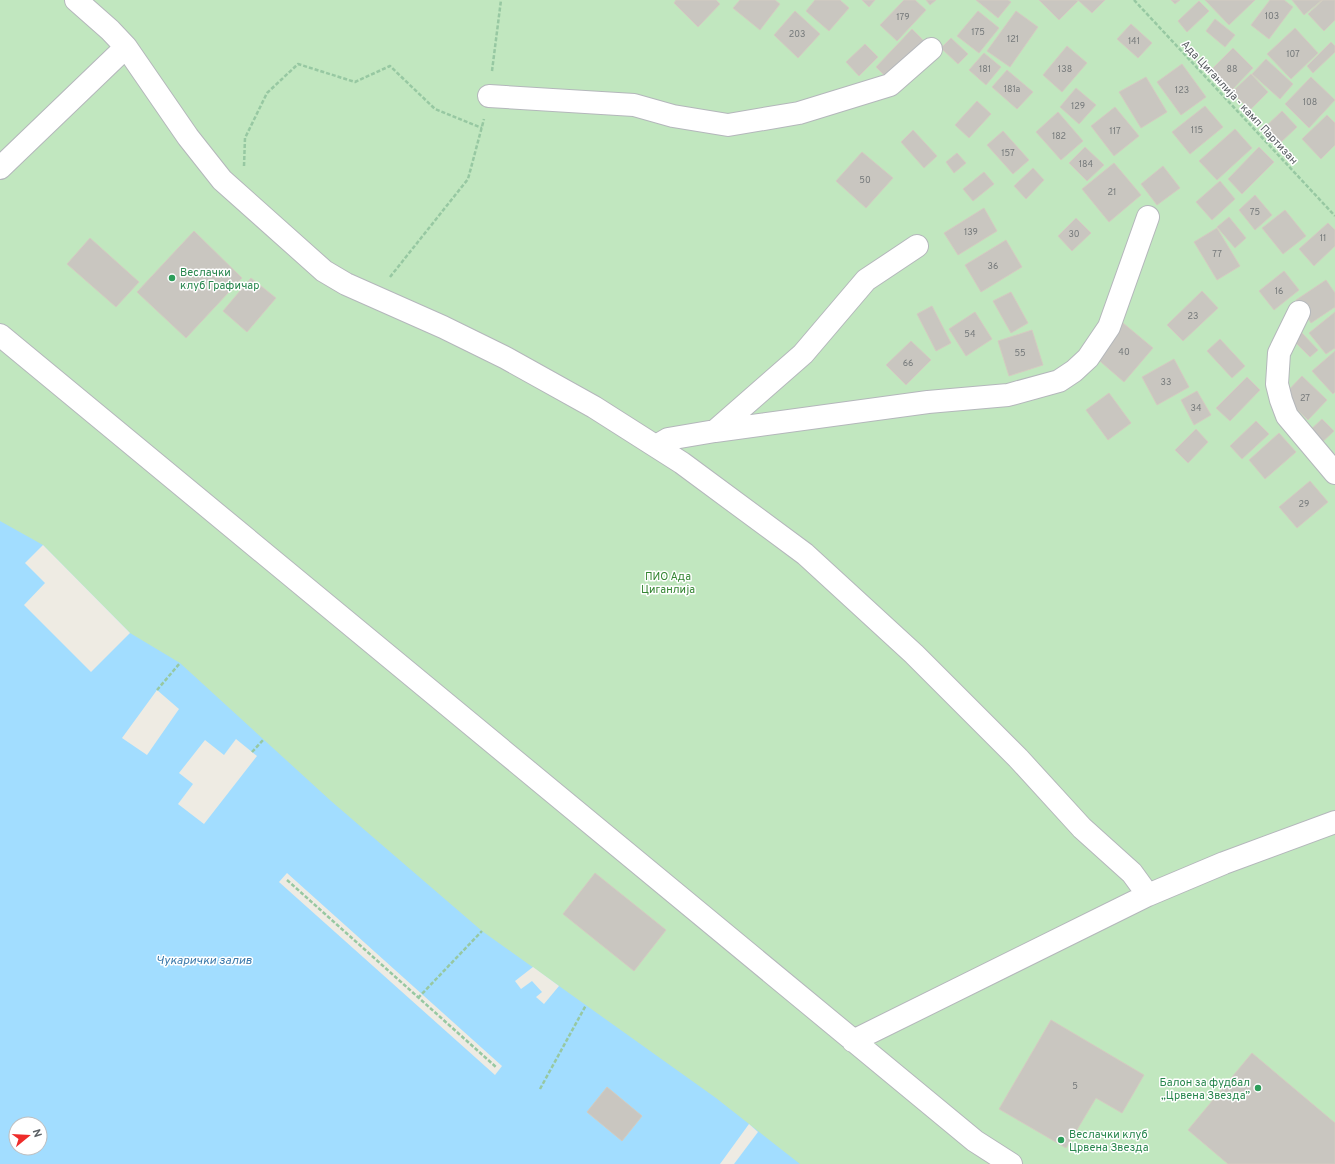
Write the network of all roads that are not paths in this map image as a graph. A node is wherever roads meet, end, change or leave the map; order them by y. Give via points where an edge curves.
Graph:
1 (76, 0) edge
2 (126, 47) junction
3 (931, 49) dead end
4 (489, 96) road end
5 (0, 168) edge
6 (1148, 217) dead end
7 (917, 246) dead end
8 (1299, 312) dead end
9 (0, 335) edge
10 (715, 431) junction
11 (656, 446) junction
12 (1335, 473) edge
13 (1335, 822) edge
14 (1148, 895) junction
15 (853, 1041) junction
16 (1011, 1164) edge

1 - 2 street
2 - 5 street
2 - 11 street via 208,163 242,200 324,271 346,284 506,358 594,407
3 - 4 street via 890,85 799,113 728,125 673,116 634,105
6 - 10 street via 1109,327 1088,358 1059,381 1008,395 928,402
7 - 10 street via 866,280 803,354
8 - 12 street via 1280,353 1277,384 1287,416
9 - 15 street
10 - 11 street via 668,439
11 - 14 street via 805,554 914,654 1018,758 1082,828 1132,873
13 - 14 street via 1224,863
14 - 15 street
15 - 16 street via 975,1141

